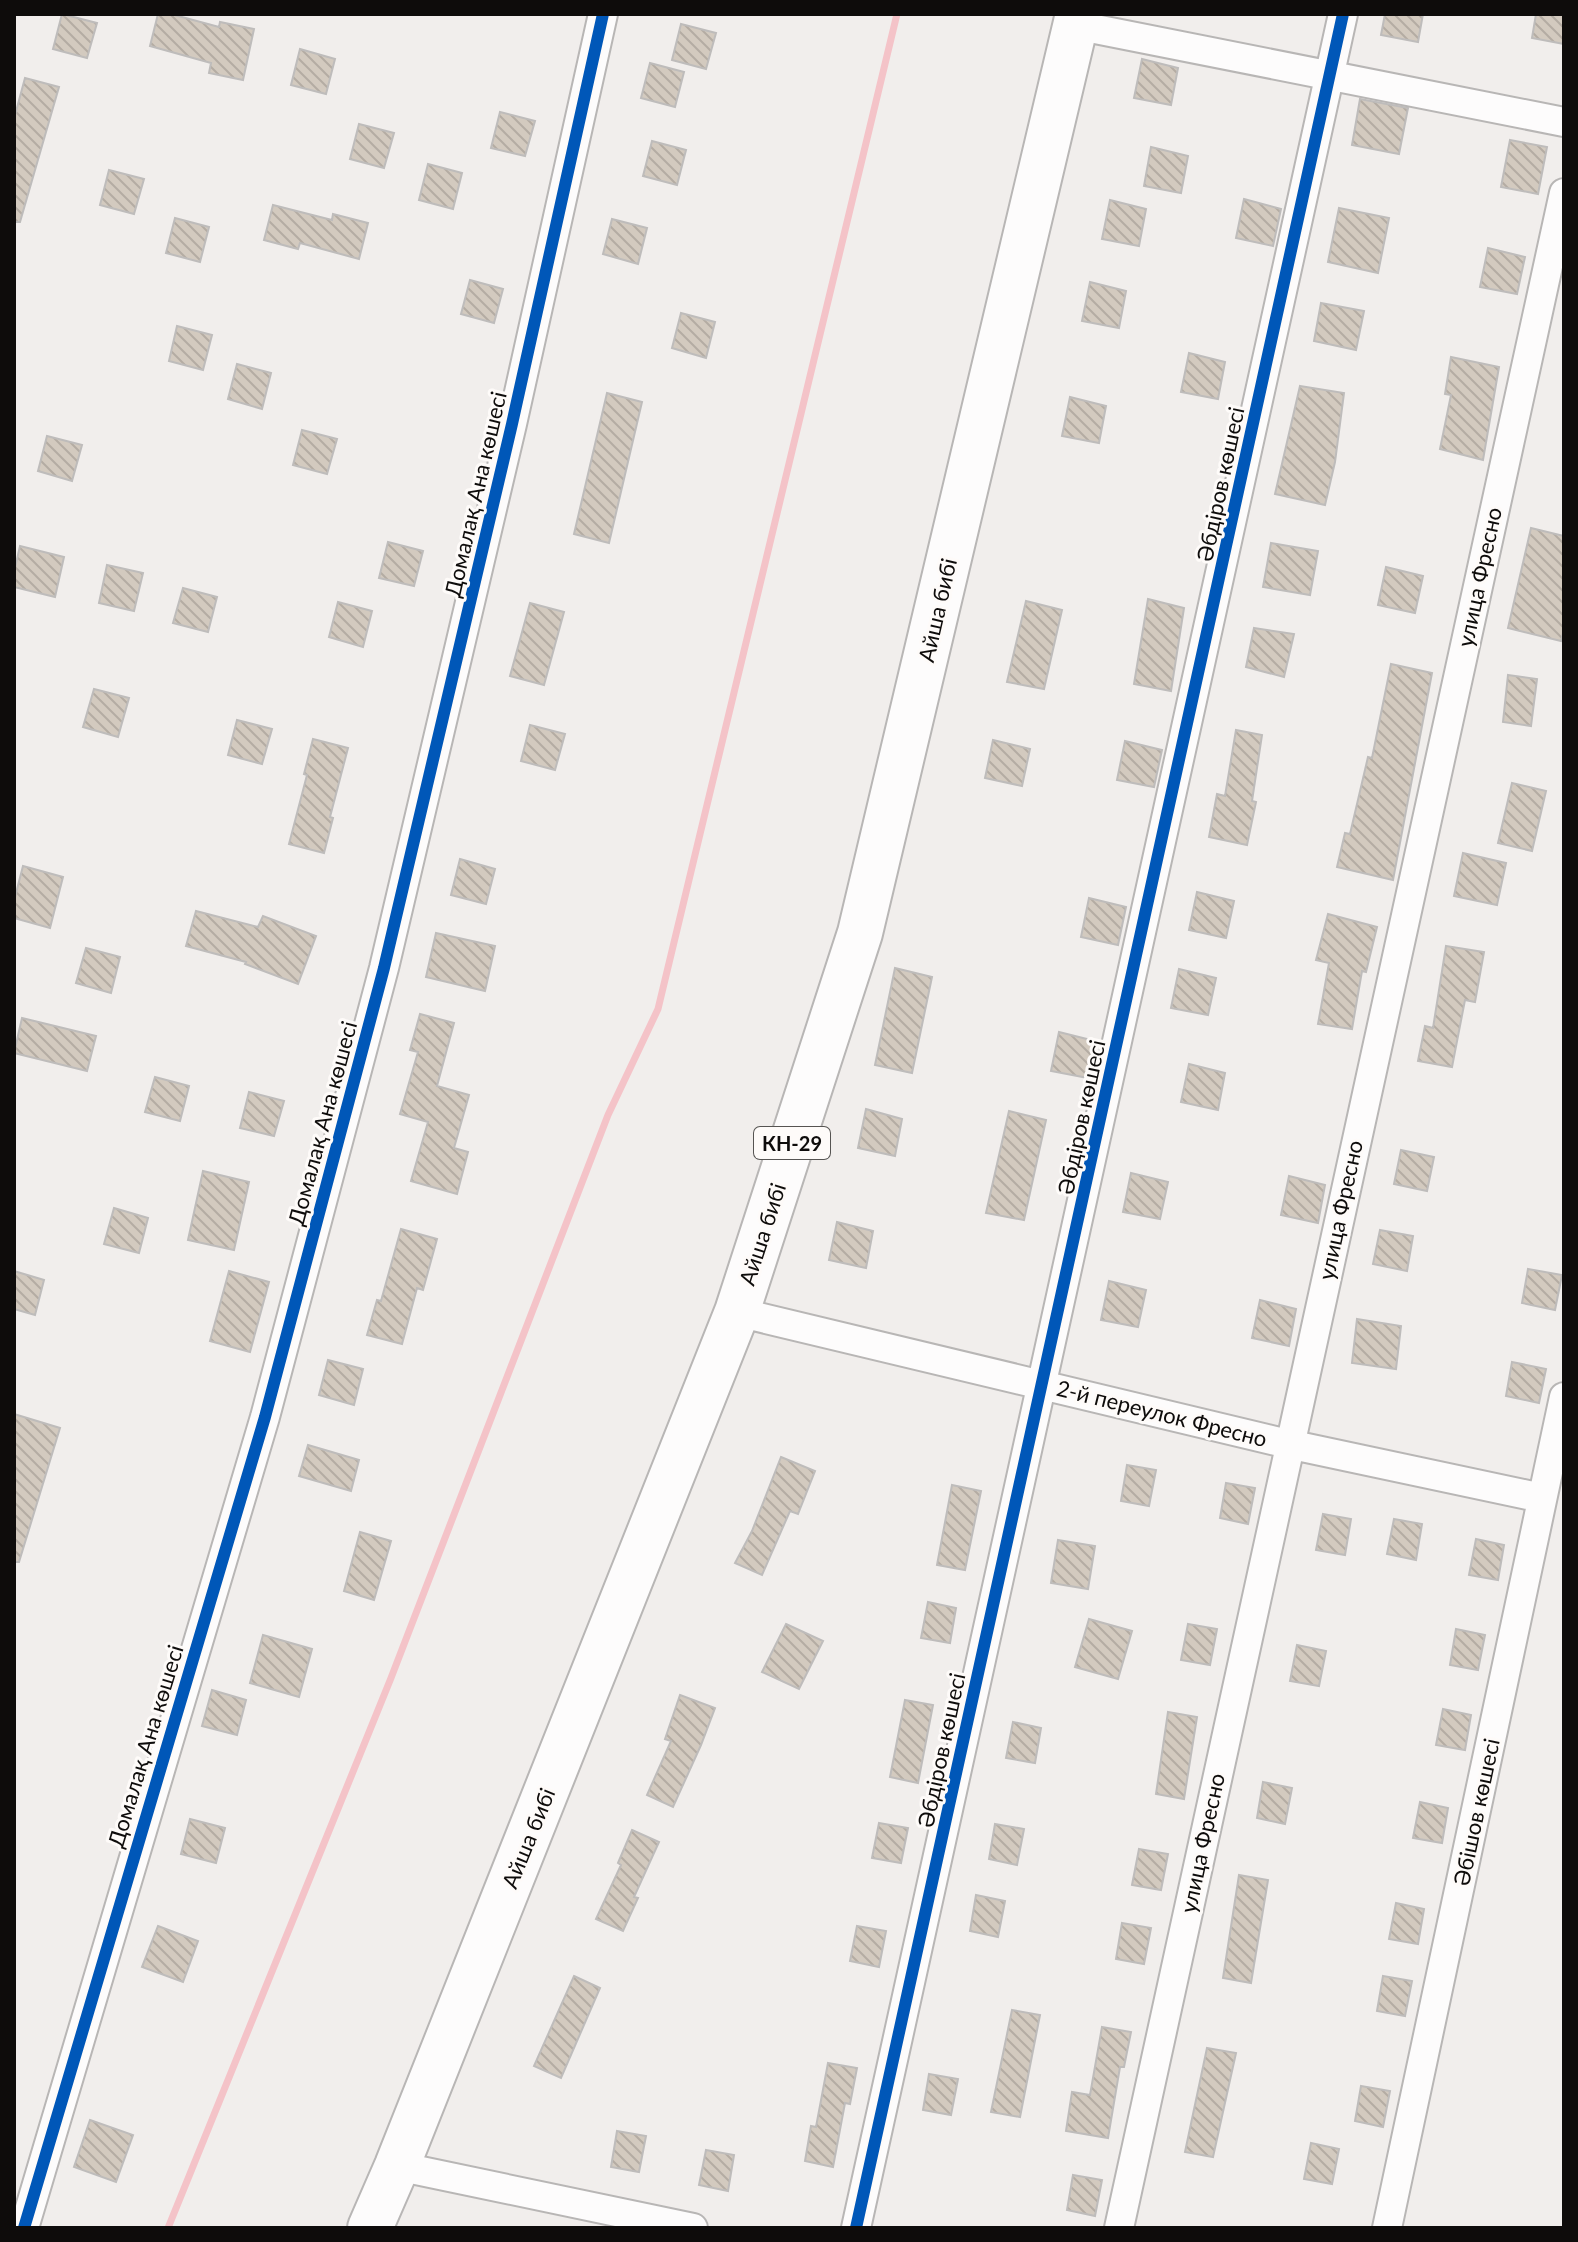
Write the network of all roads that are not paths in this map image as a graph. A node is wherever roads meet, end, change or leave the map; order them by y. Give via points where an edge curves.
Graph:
1 (603, 14) edge
2 (1343, 14) edge
3 (1076, 20) edge
4 (1330, 74) junction
5 (1564, 122) edge
6 (1564, 193) edge
7 (737, 1312) junction
8 (1043, 1383) junction
9 (1564, 1397) edge
10 (1288, 1444) junction
11 (1542, 1498) junction
12 (397, 2166) junction
13 (24, 2228) edge
14 (370, 2228) edge
15 (693, 2228) edge
16 (856, 2228) edge
17 (1119, 2228) edge
18 (1387, 2228) edge

1 - 13 street, Домалақ Ана көшесі via 384,968 265,1417
2 - 4 street, Әбдіров көшесі
3 - 4 street
3 - 7 main road, Айша бибі / КН-29 via 860,933
4 - 5 street
4 - 8 street, Әбдіров көшесі
6 - 10 street, улица Фресно
7 - 8 street, 2-й переулок Фресно
7 - 12 main road, Айша бибі / КН-29
8 - 10 street, 2-й переулок Фресно
8 - 16 street, Әбдіров көшесі
9 - 11 street, Әбішов көшесі
10 - 11 street, 2-й переулок Фресно
10 - 17 street, улица Фресно
11 - 18 street, Әбішов көшесі
12 - 14 main road, Айша бибі / КН-29
12 - 15 street

